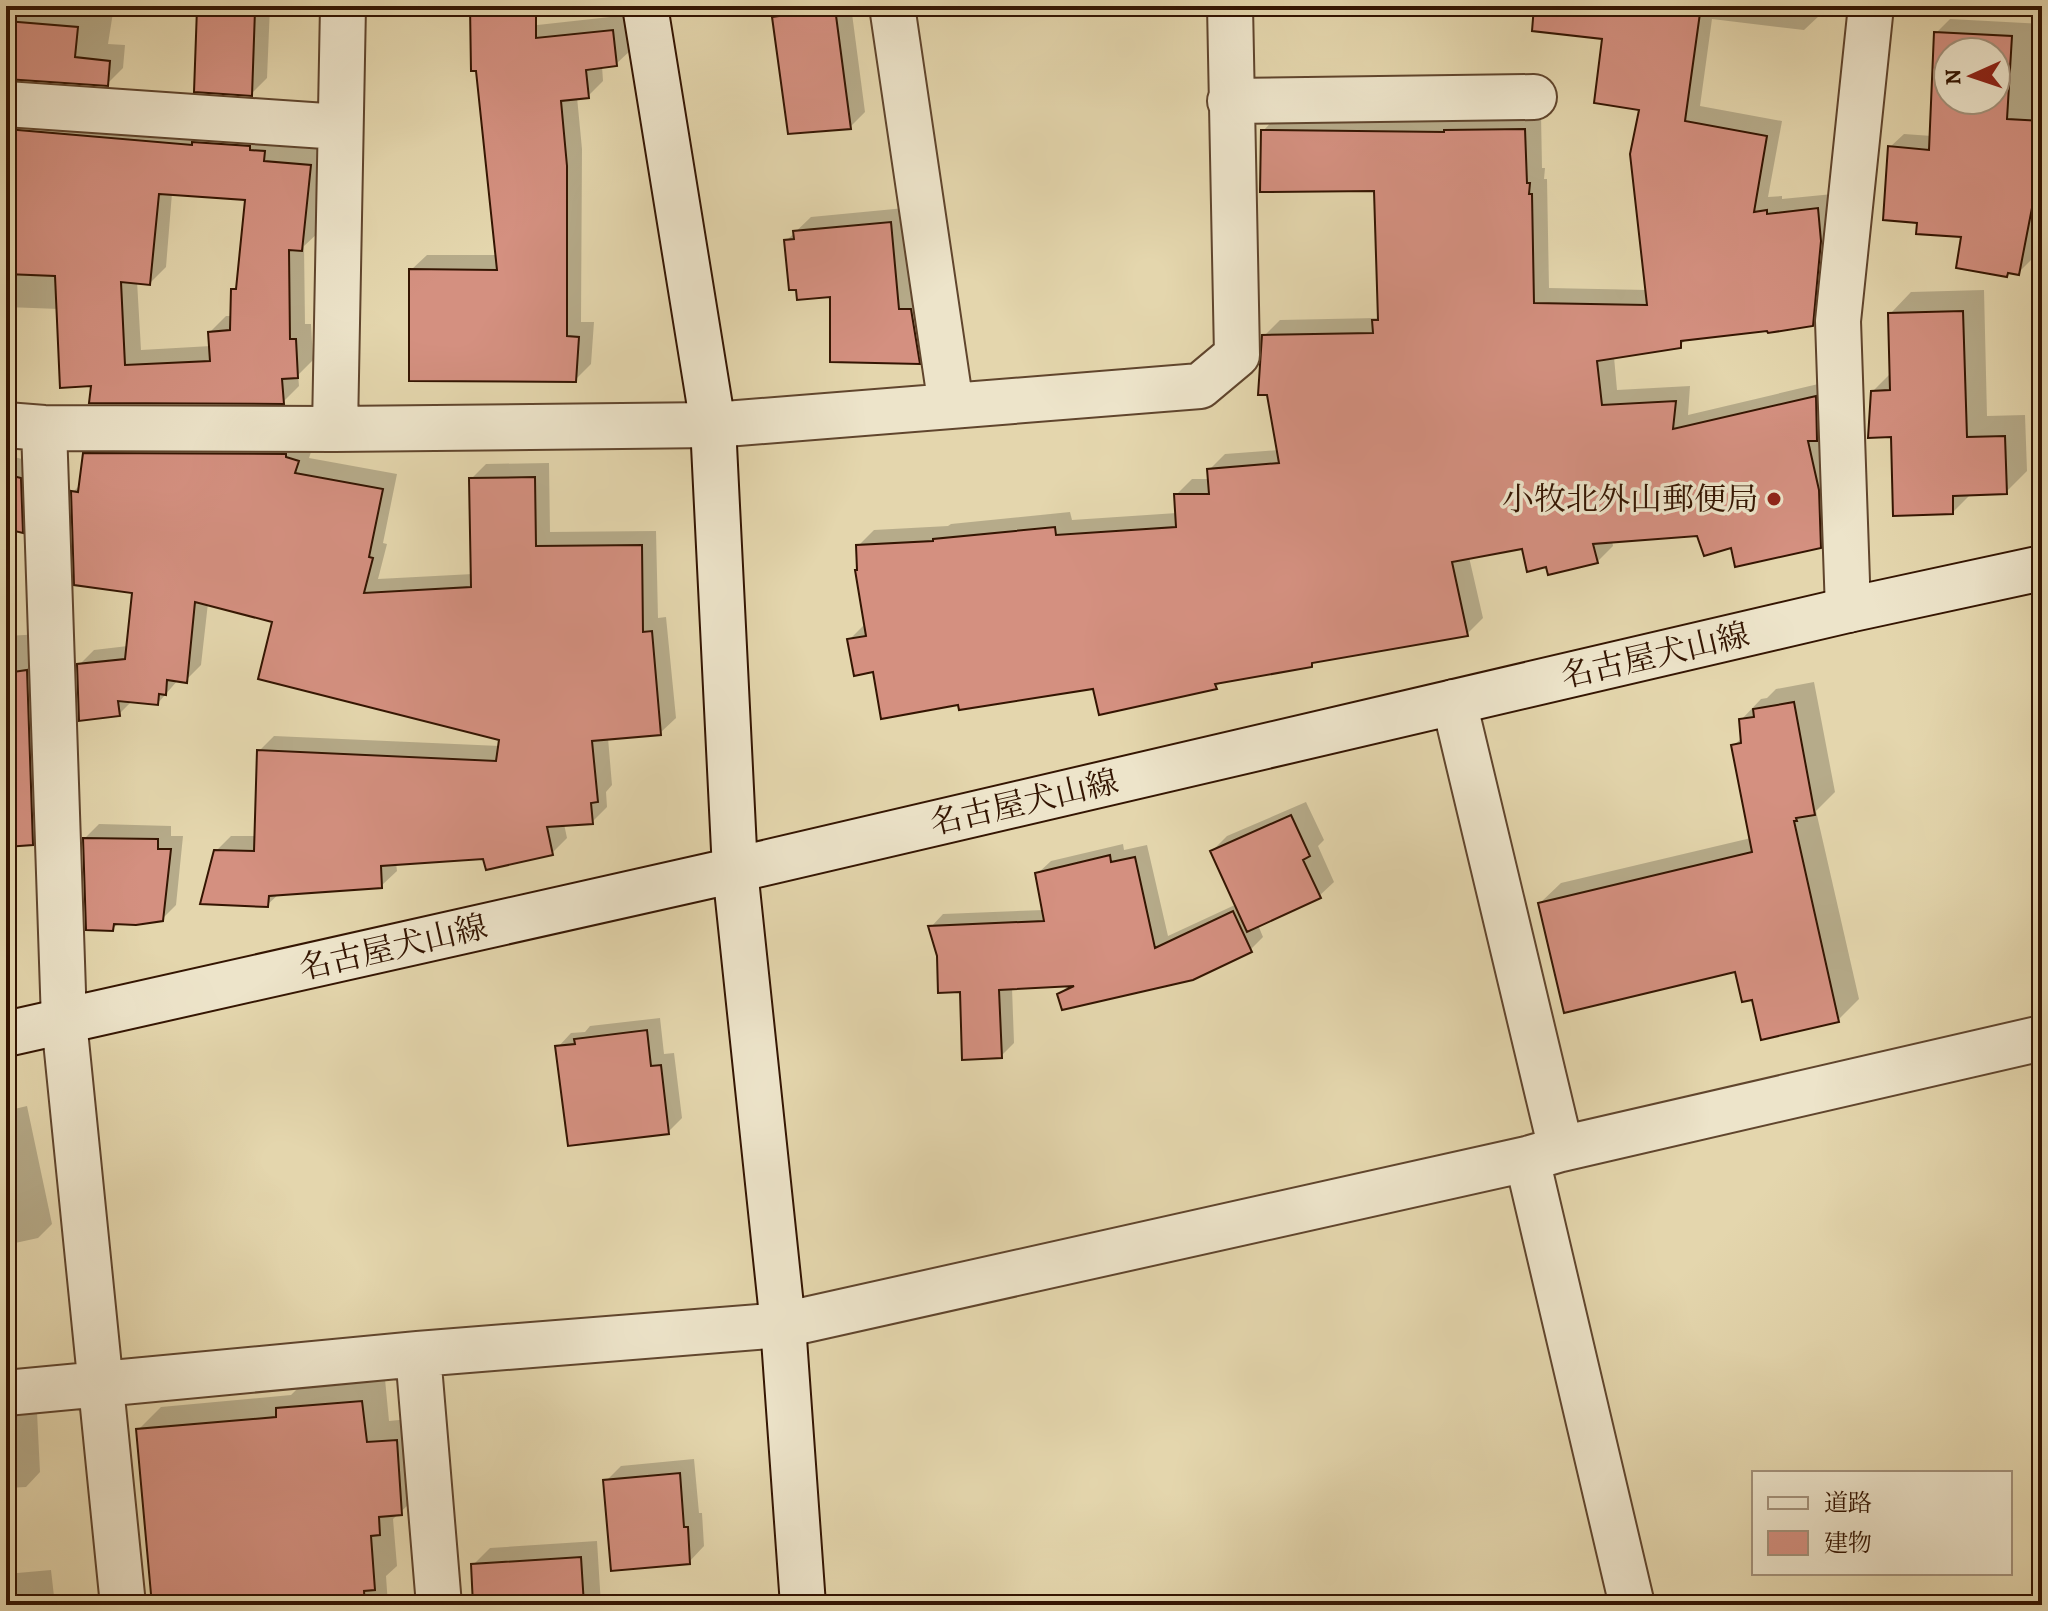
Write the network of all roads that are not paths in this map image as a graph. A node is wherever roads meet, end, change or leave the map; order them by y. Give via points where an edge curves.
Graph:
1 (343, 6) edge
2 (645, 6) edge
3 (892, 6) edge
4 (1230, 6) edge
5 (1871, 6) edge
6 (1534, 97) dead end
7 (1230, 101) junction
8 (6, 104) edge
9 (340, 127) junction
10 (951, 406) junction
11 (713, 425) junction
12 (25, 427) edge
13 (335, 429) junction
14 (2042, 568) edge
15 (1848, 610) junction
16 (1454, 702) junction
17 (735, 870) junction
18 (64, 1021) junction
19 (6, 1034) edge
20 (2042, 1038) edge
21 (1544, 1154) junction
22 (783, 1325) junction
23 (418, 1354) junction
24 (102, 1384) junction
25 (6, 1393) edge
26 (123, 1605) edge
27 (439, 1605) edge
28 (803, 1605) edge
29 (1632, 1605) edge

1 - 9 street
2 - 11 street
3 - 10 street
4 - 7 street
5 - 15 street via 1838,321
6 - 7 street
7 - 10 street via 1237,355 1200,386
8 - 9 street
9 - 13 street
10 - 11 street
11 - 13 street
11 - 17 street
12 - 13 street
12 - 18 street
14 - 15 street, 名古屋犬山線
15 - 16 street, 名古屋犬山線
16 - 17 street, 名古屋犬山線
16 - 21 street
17 - 18 street, 名古屋犬山線
17 - 22 street
18 - 19 street, 名古屋犬山線
18 - 24 street
20 - 21 street
21 - 22 street
21 - 29 street
22 - 23 street
22 - 28 street
23 - 24 street
23 - 27 street
24 - 25 street
24 - 26 street

